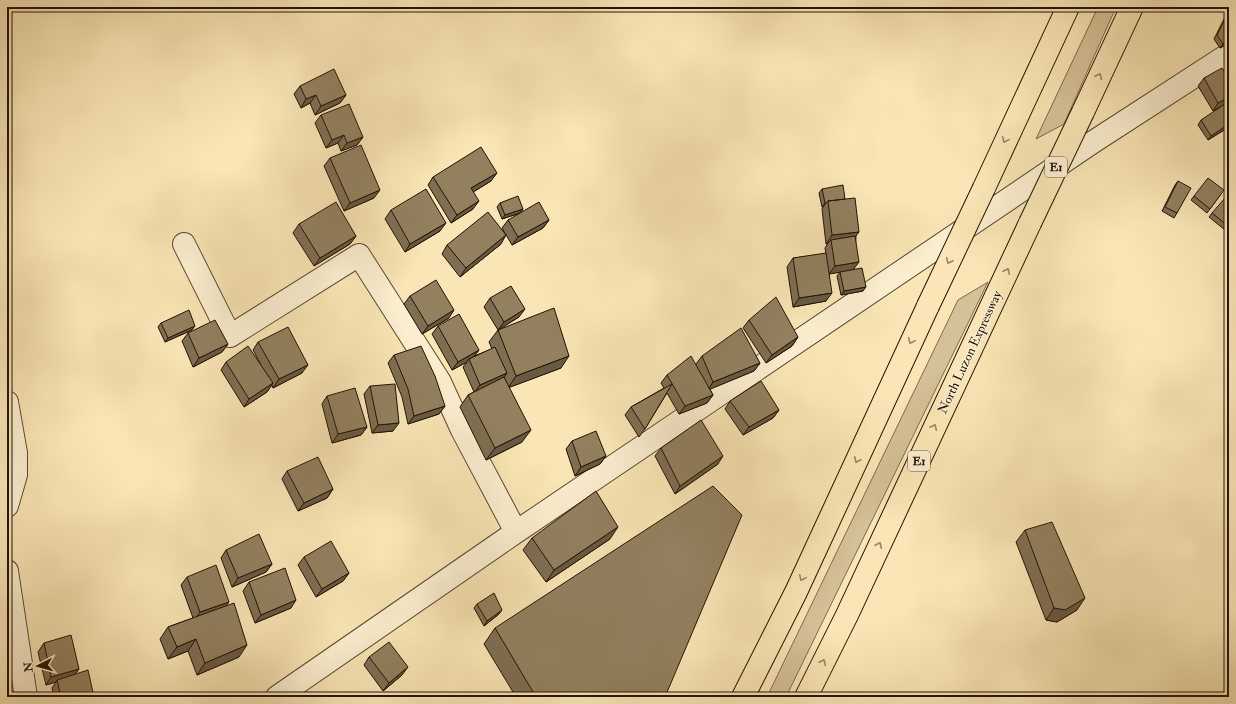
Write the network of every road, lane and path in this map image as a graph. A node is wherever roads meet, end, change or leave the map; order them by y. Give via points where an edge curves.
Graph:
1 (1058, 7) edge
2 (1068, 7) edge
3 (1132, 7) edge
4 (1229, 54) edge
5 (1022, 104) junction
6 (184, 244) dead end
7 (7, 402) edge
8 (7, 506) edge
9 (516, 532) junction
10 (7, 571) edge
11 (26, 697) edge
12 (277, 697) edge
13 (743, 697) edge
14 (806, 697) edge

1 - 5 highway
2 - 5 highway
14 -> 3 highway, North Luzon Expressway / E1, bridge
4 - 9 street via 1093,142
5 -> 13 highway, bridge via 796,592
6 - 9 street via 230,336 359,255 440,382 462,430
7 - 8 street via 16,453 16,476
9 - 12 street
10 - 11 street

